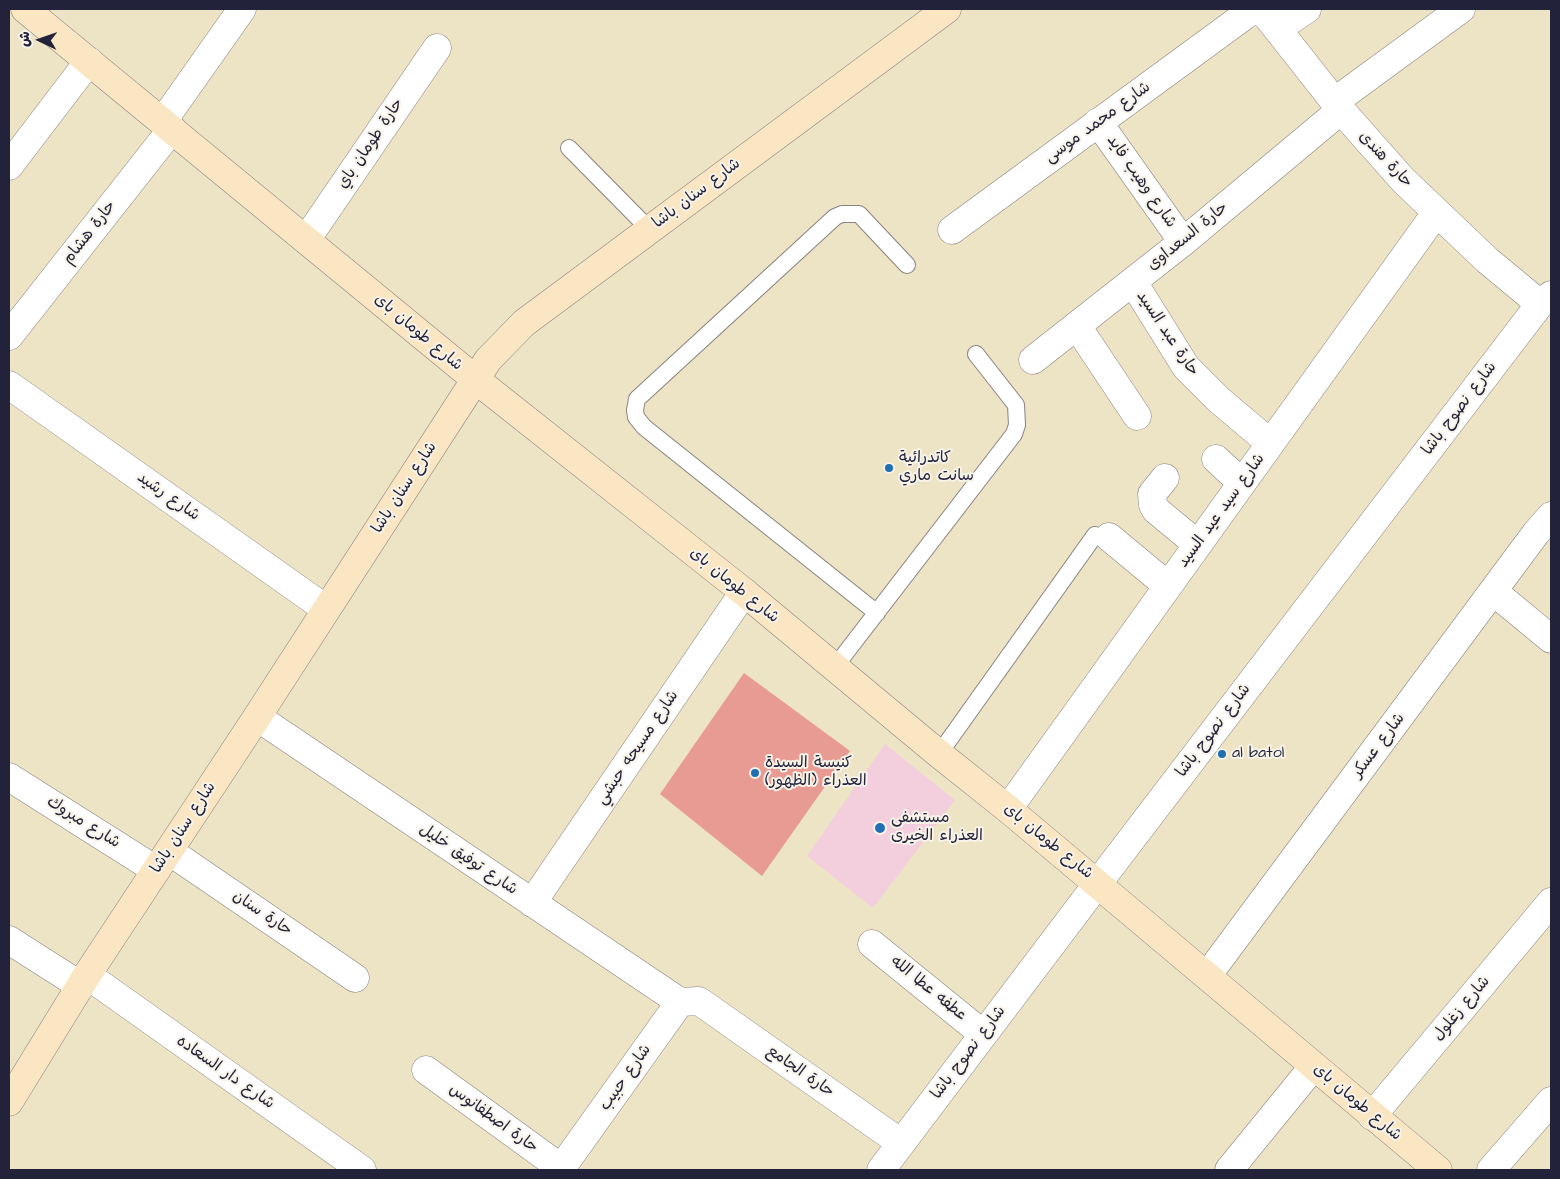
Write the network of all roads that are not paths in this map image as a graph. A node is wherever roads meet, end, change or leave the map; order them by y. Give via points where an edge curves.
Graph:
1 (24, 9) edge
2 (242, 9) edge
3 (946, 9) edge
4 (1307, 9) edge
5 (1461, 9) edge
6 (1244, 16) joint
7 (1277, 29) junction
8 (437, 48) dead end
9 (89, 62) junction
10 (1337, 106) junction
11 (1098, 122) junction
12 (167, 125) junction
13 (569, 148) dead end
14 (9, 166) edge
15 (1436, 213) junction
16 (649, 230) junction
17 (952, 230) dead end
18 (306, 240) junction
19 (1183, 242) junction
20 (907, 265) dead end
21 (1133, 282) junction
22 (1546, 300) edge
23 (1077, 326) junction
24 (9, 336) edge
25 (976, 354) dead end
26 (1032, 360) dead end
27 (475, 379) junction
28 (9, 385) edge
29 (1137, 416) dead end
30 (1270, 443) junction
31 (1216, 459) dead end
32 (1166, 478) dead end
33 (1242, 483) junction
34 (1551, 516) edge
35 (1102, 536) joint
36 (1198, 544) junction
37 (1168, 586) junction
38 (744, 592) junction
39 (1494, 592) junction
40 (326, 609) junction
41 (876, 613) junction
42 (1551, 639) edge
43 (834, 668) junction
44 (257, 717) junction
45 (939, 754) junction
46 (9, 777) edge
47 (1008, 808) junction
48 (163, 860) junction
49 (1098, 883) junction
50 (532, 902) junction
51 (1551, 902) edge
52 (9, 940) edge
53 (872, 944) dead end
54 (1207, 976) junction
55 (355, 978) dead end
56 (84, 980) junction
57 (689, 1002) junction
58 (983, 1034) junction
59 (1313, 1067) junction
60 (426, 1070) dead end
61 (9, 1102) edge
62 (1551, 1102) edge
63 (1372, 1116) junction
64 (901, 1143) junction
65 (561, 1169) edge
66 (362, 1170) edge
67 (881, 1170) edge
68 (1229, 1170) edge
69 (1438, 1170) edge
70 (1491, 1170) edge

1 - 9 street, شارع طومان باى
2 - 12 street, حارة هشام
3 - 16 street, شارع سنان باشا
4 - 7 street
5 - 10 street, حارة السعداوى
6 - 7 street, حارة هندى via 1249,12 1261,12
6 - 11 street, شارع محمد موسى
7 - 10 street, حارة هندى
8 - 18 street, حارة طومان باي
9 - 12 street, شارع طومان باى
9 - 14 street
10 - 15 street, حارة هندى
10 - 19 street, حارة السعداوى
11 - 17 street, شارع محمد موسى
11 - 19 street, شارع وهيب فايد
12 - 18 street, شارع طومان باى
12 - 24 street, حارة هشام
13 - 16 lane
15 - 22 street, حارة هندى via 1487,260
15 - 30 street, شارع سيد عيد السيد via 1331,339
16 - 27 street, شارع سنان باشا via 524,323 488,360
18 - 27 street, شارع طومان باى
19 - 21 street, حارة السعداوى
20 - 41 lane via 859,214 835,217 637,399 635,410 644,427
21 - 23 street, حارة السعداوى
21 - 30 street, حارة عبد السيد via 1186,367
22 - 49 street, شارع نصوح باشا
23 - 26 street, حارة السعداوى
23 - 29 street
25 - 41 lane via 1016,405 1014,434
27 - 38 street, شارع طومان باى
27 - 40 street, شارع سنان باشا
28 - 40 street, شارع رشيد
30 - 33 street, شارع سيد عيد السيد
31 - 33 street
32 - 36 street via 1152,494 1152,505
33 - 36 street, شارع سيد عيد السيد
34 - 39 street, شارع عسكر
35 - 37 street
35 - 45 lane
36 - 37 street, شارع سيد عيد السيد
37 - 47 street, شارع سيد عيد السيد
38 - 43 street, شارع طومان باى
38 - 50 street, شارع مسيحه حبشي
39 - 42 street
39 - 54 street, شارع عسكر
40 - 44 street, شارع سنان باشا
41 - 43 lane
43 - 45 street, شارع طومان باى
44 - 48 street, شارع سنان باشا
44 - 50 street, شارع توفيق خليل
45 - 47 street, شارع طومان باى
46 - 48 street, شارع مبروك
47 - 49 street, شارع طومان باى
48 - 55 street, حارة سنان
48 - 56 street, شارع سنان باشا
49 - 54 street, شارع طومان باى
49 - 58 street, شارع نصوح باشا
50 - 57 street, شارع توفيق خليل
51 - 63 street, شارع زغلول
52 - 56 street, شارع دار السعاده
53 - 58 street, عطفه عطا الله
54 - 59 street, شارع طومان باى
56 - 61 street, شارع سنان باشا
56 - 66 street, شارع دار السعاده
57 - 64 street, حارة الجامع
57 - 65 street, شارع حبيب
58 - 64 street, شارع نصوح باشا
59 - 63 street, شارع طومان باى
59 - 68 street
60 - 65 street, حارة اصطفانوس
62 - 70 street
63 - 69 street, شارع طومان باى
64 - 67 street, شارع نصوح باشا

